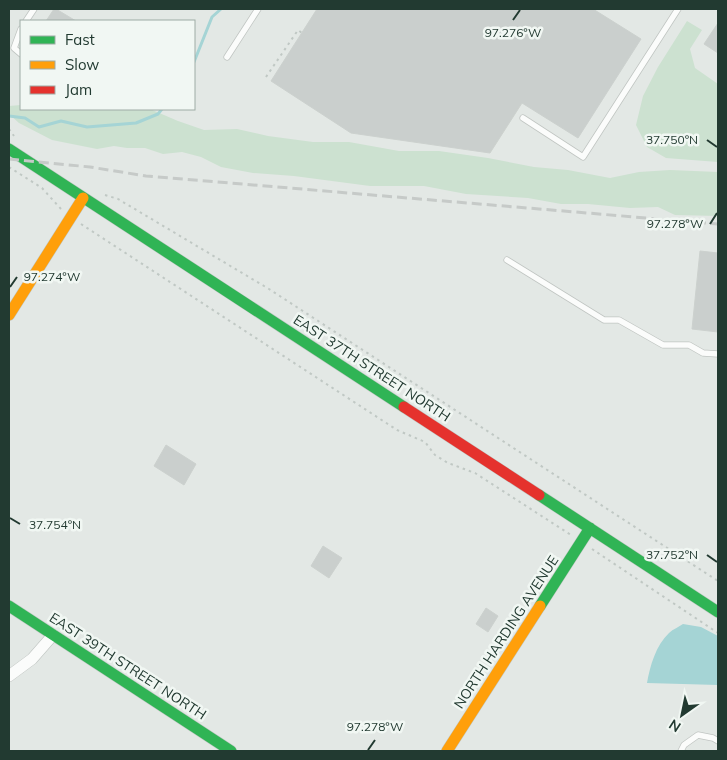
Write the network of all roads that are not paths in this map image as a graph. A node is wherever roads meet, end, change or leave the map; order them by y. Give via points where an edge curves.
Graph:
1 (34, 9) edge
2 (258, 9) edge
3 (678, 9) edge
4 (27, 20) edge
5 (20, 32) edge
6 (20, 53) edge
7 (228, 57) dead end
8 (522, 118) dead end
9 (9, 150) edge
10 (83, 198) junction
11 (507, 260) dead end
12 (9, 315) edge
13 (718, 354) edge
14 (590, 528) junction
15 (9, 606) edge
16 (718, 612) edge
17 (53, 635) junction
18 (9, 676) edge
19 (718, 742) edge
20 (231, 751) edge
21 (447, 751) edge
22 (681, 751) edge

1 - 4 lane
2 - 7 lane
3 - 8 lane via 583,156
5 - 6 lane via 14,48
9 - 10 main road, EAST 37TH STREET NORTH
10 - 12 main road
10 - 14 main road, EAST 37TH STREET NORTH
11 - 13 lane via 604,320 619,320 663,345 689,345 703,353
14 - 16 main road, EAST 37TH STREET NORTH
14 - 21 main road, NORTH HARDING AVENUE
15 - 17 main road, EAST 39TH STREET NORTH
17 - 18 street via 32,659
17 - 20 main road, EAST 39TH STREET NORTH
19 - 22 lane via 698,735

